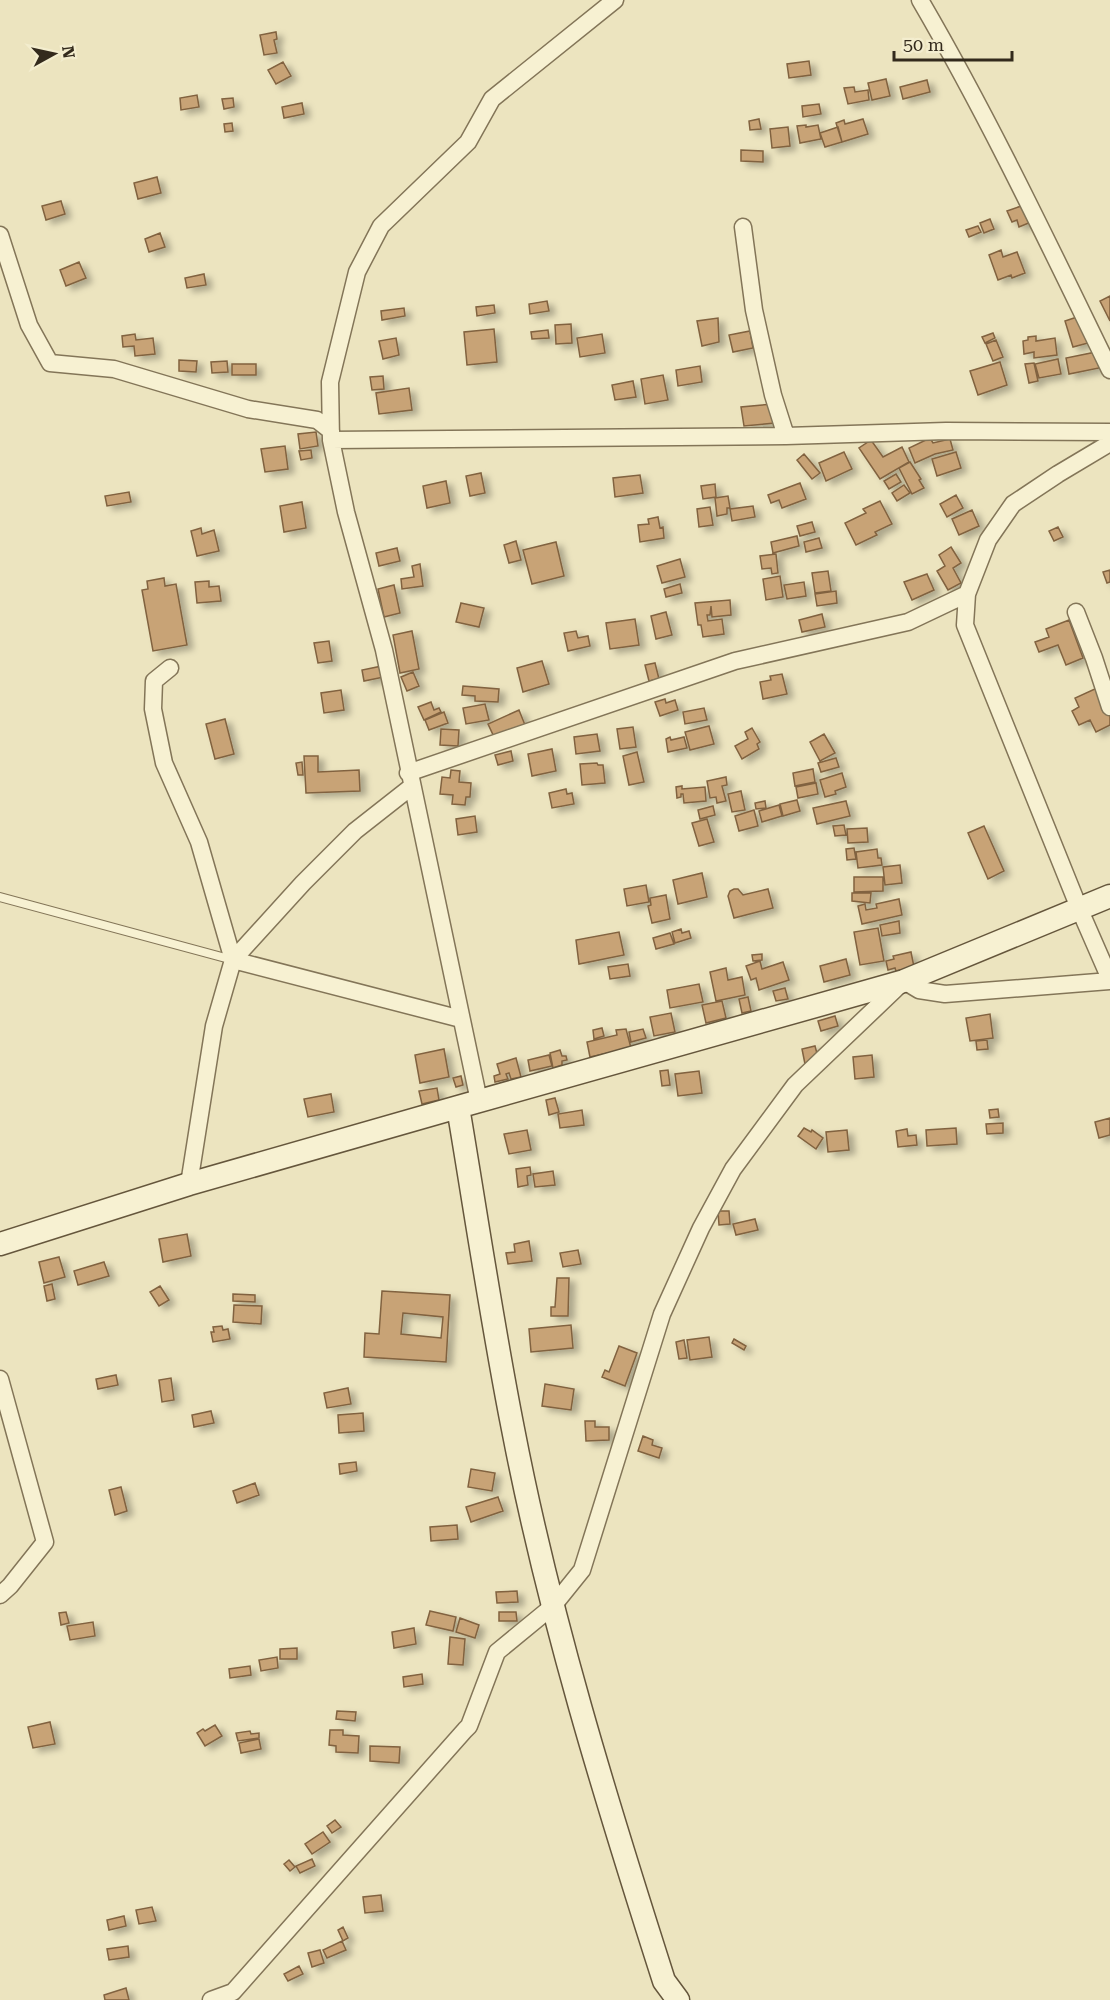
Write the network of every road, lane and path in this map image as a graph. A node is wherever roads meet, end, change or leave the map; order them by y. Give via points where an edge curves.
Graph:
1 (615, 0) edge
2 (920, 0) edge
3 (743, 227) dead end
4 (0, 236) edge
5 (1110, 370) edge
6 (1110, 432) edge
7 (331, 435) junction
8 (786, 436) junction
9 (1110, 443) edge
10 (967, 594) junction
11 (1076, 612) dead end
12 (170, 668) dead end
13 (1110, 707) edge
14 (410, 780) junction
15 (1110, 896) edge
16 (0, 897) edge
17 (1079, 908) junction
18 (233, 960) junction
19 (1110, 980) edge
20 (904, 981) junction
21 (461, 1019) junction
22 (468, 1104) junction
23 (189, 1184) junction
24 (0, 1244) edge
25 (0, 1379) edge
26 (0, 1595) edge
27 (553, 1606) junction
28 (211, 2000) edge
29 (678, 2000) edge

1 - 7 street via 492,99 468,142 381,226 357,272 330,382
2 - 5 street via 1010,166
3 - 8 street via 754,310
4 - 7 street via 29,325 50,363 114,369 248,409 317,420
6 - 8 street via 946,431
7 - 8 street
7 - 14 street via 346,512 384,650
9 - 10 street via 1013,504 988,540
10 - 14 street via 908,622 735,661
10 - 17 street via 964,625
11 - 13 street
12 - 18 street via 154,681 153,709 164,763 199,842
14 - 18 street via 303,883
14 - 21 street
15 - 17 street
16 - 18 lane
17 - 19 street
17 - 20 street
18 - 21 street
18 - 23 street via 214,1026
19 - 20 street via 945,994 919,990
20 - 22 street
20 - 27 street via 795,1085 733,1169 662,1314 582,1570
21 - 22 street
22 - 23 street
22 - 27 street via 513,1430
23 - 24 street
25 - 26 street via 45,1542
27 - 28 street via 497,1652 469,1726 233,1992
27 - 29 street via 617,1835 664,1981

